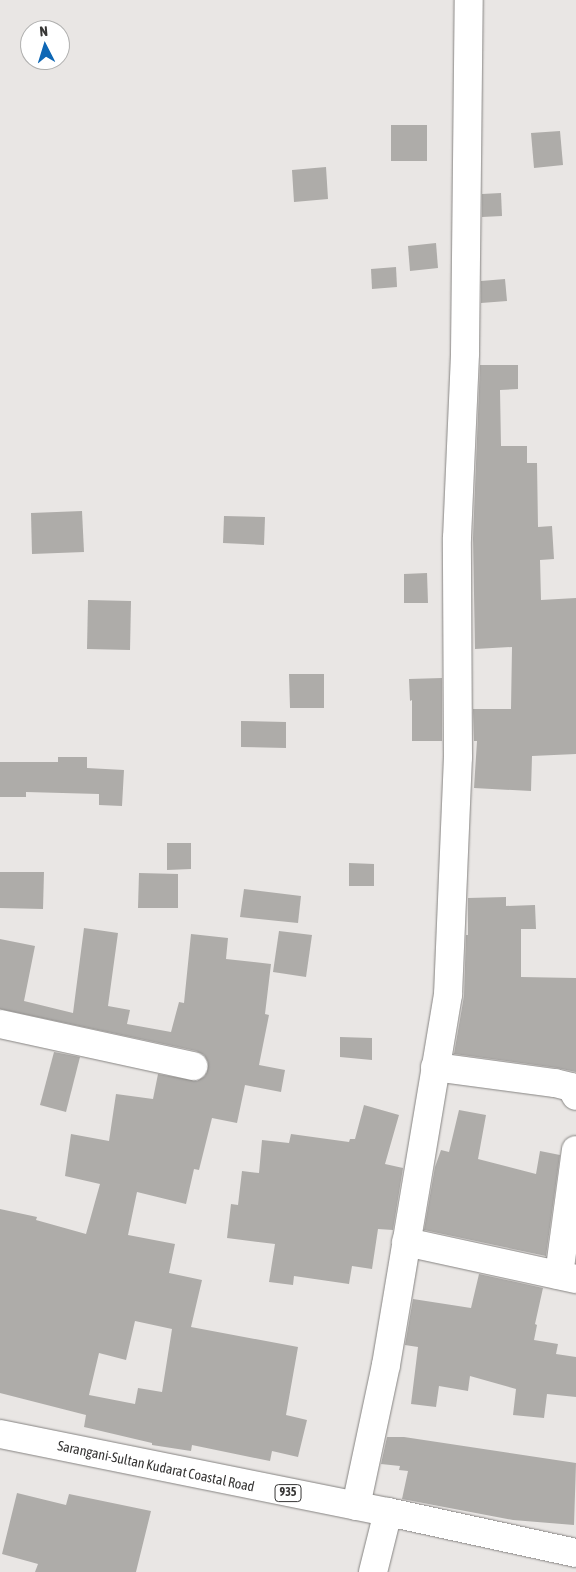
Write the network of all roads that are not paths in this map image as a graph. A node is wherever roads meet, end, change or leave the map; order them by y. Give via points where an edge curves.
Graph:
1 (469, 0) edge
2 (0, 1024) edge
3 (194, 1066) dead end
4 (435, 1067) junction
5 (576, 1096) edge
6 (576, 1150) edge
7 (406, 1242) junction
8 (567, 1277) edge
9 (0, 1434) edge
10 (356, 1506) junction
11 (388, 1512) junction
12 (576, 1553) edge
13 (374, 1572) edge

1 - 4 street via 465,353 457,538 458,757 449,975
2 - 3 street
4 - 5 street via 554,1083 571,1087
4 - 7 street
6 - 8 street
7 - 8 street
7 - 10 street via 386,1365
9 - 10 street, Sarangani-Sultan Kudarat Coastal Road / 935
10 - 11 street, Sarangani-Sultan Kudarat Coastal Road / 935
11 - 12 street, Sarangani-Sultan Kudarat Coastal Road / 935
11 - 13 street

